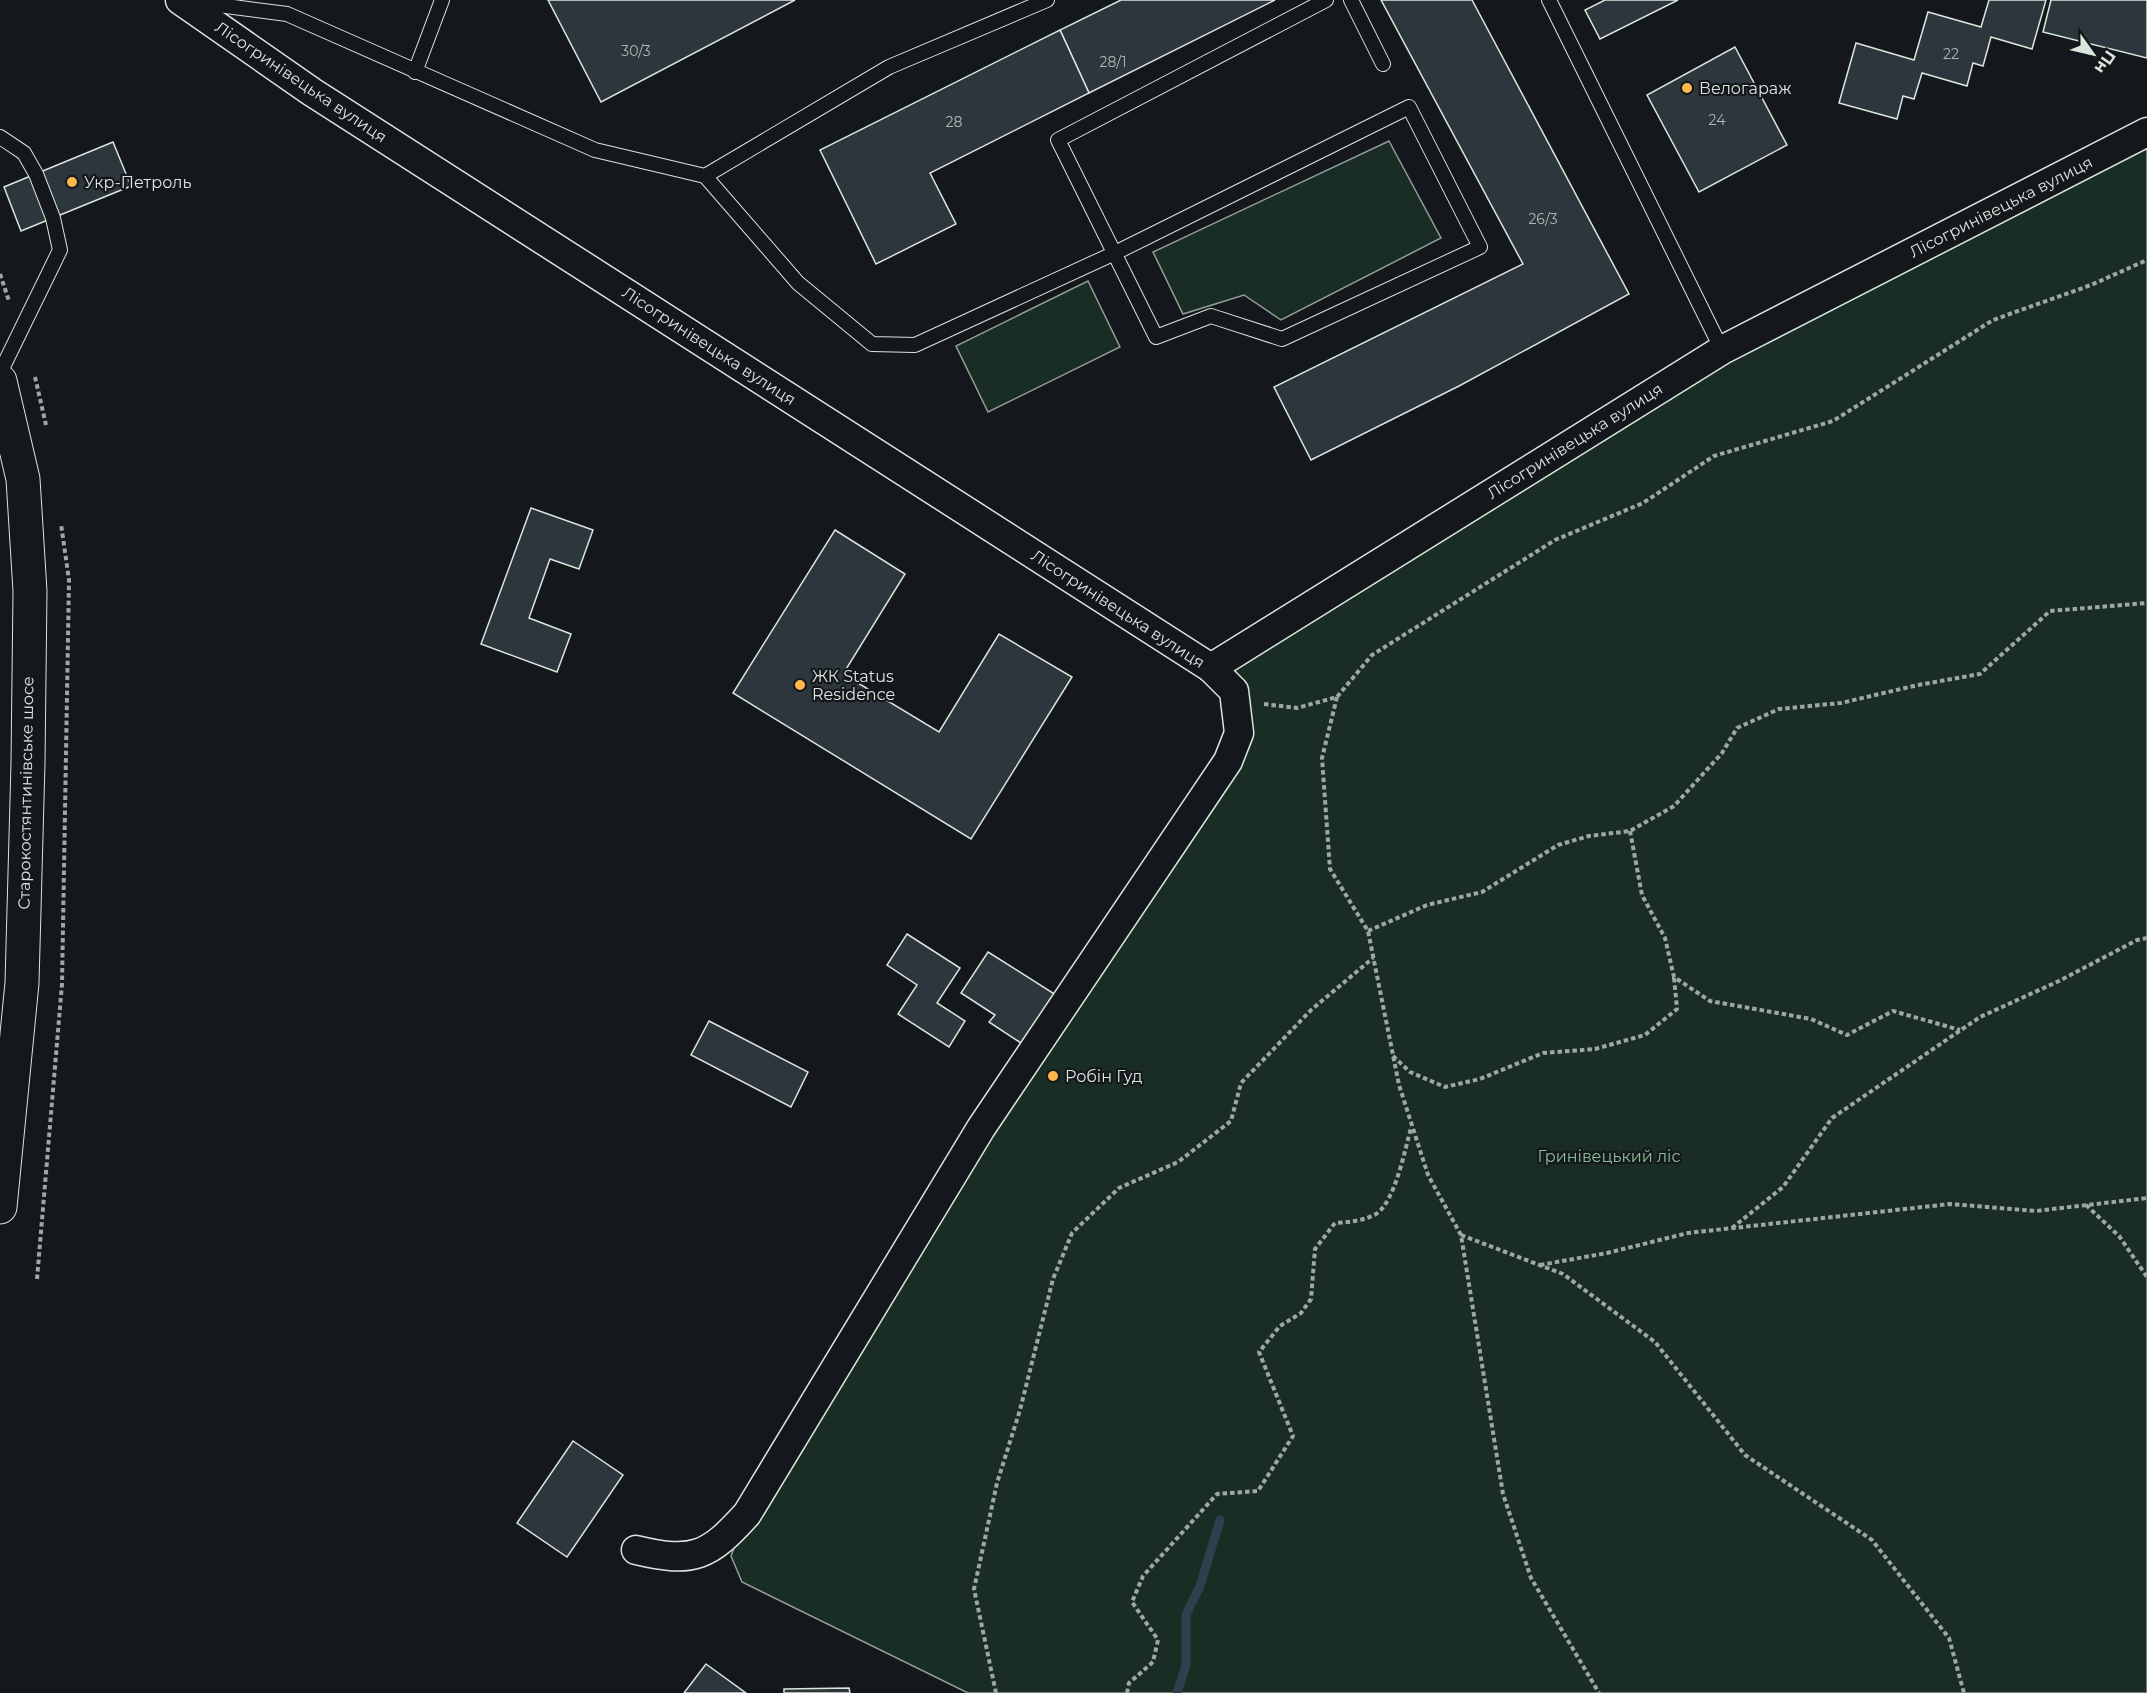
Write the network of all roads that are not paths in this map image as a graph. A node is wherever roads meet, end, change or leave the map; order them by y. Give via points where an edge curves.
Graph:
1 (180, 0) edge
2 (442, 0) edge
3 (1047, 0) edge
4 (1326, 0) edge
5 (1351, 0) edge
6 (1549, 0) edge
7 (1383, 64) dead end
8 (415, 72) junction
9 (2147, 132) edge
10 (0, 137) edge
11 (705, 176) junction
12 (1115, 253) junction
13 (1722, 350) junction
14 (0, 374) edge
15 (0, 381) edge
16 (1211, 668) junction
17 (0, 1207) edge
18 (636, 1550) dead end

1 - 8 lane via 287,14
1 - 16 street, Лісогринівецька вулиця via 312,92
2 - 8 lane
3 - 11 lane via 889,67
4 - 12 lane via 1058,140
5 - 7 lane
6 - 13 lane
8 - 11 lane via 595,150
9 - 13 street, Лісогринівецька вулиця
10 - 14 lane via 24,153 36,174 60,250
11 - 12 lane via 798,283 872,344 915,345
12 - 12 lane via 1409,107 1480,247 1282,339 1210,316 1156,337
13 - 16 street, Лісогринівецька вулиця
15 - 17 main road, Старокостянтинівське шосе via 23,479 30,591 22,983
16 - 18 street via 1234,691 1239,733 1228,760 981,1128 747,1514 721,1542 697,1555 659,1556

